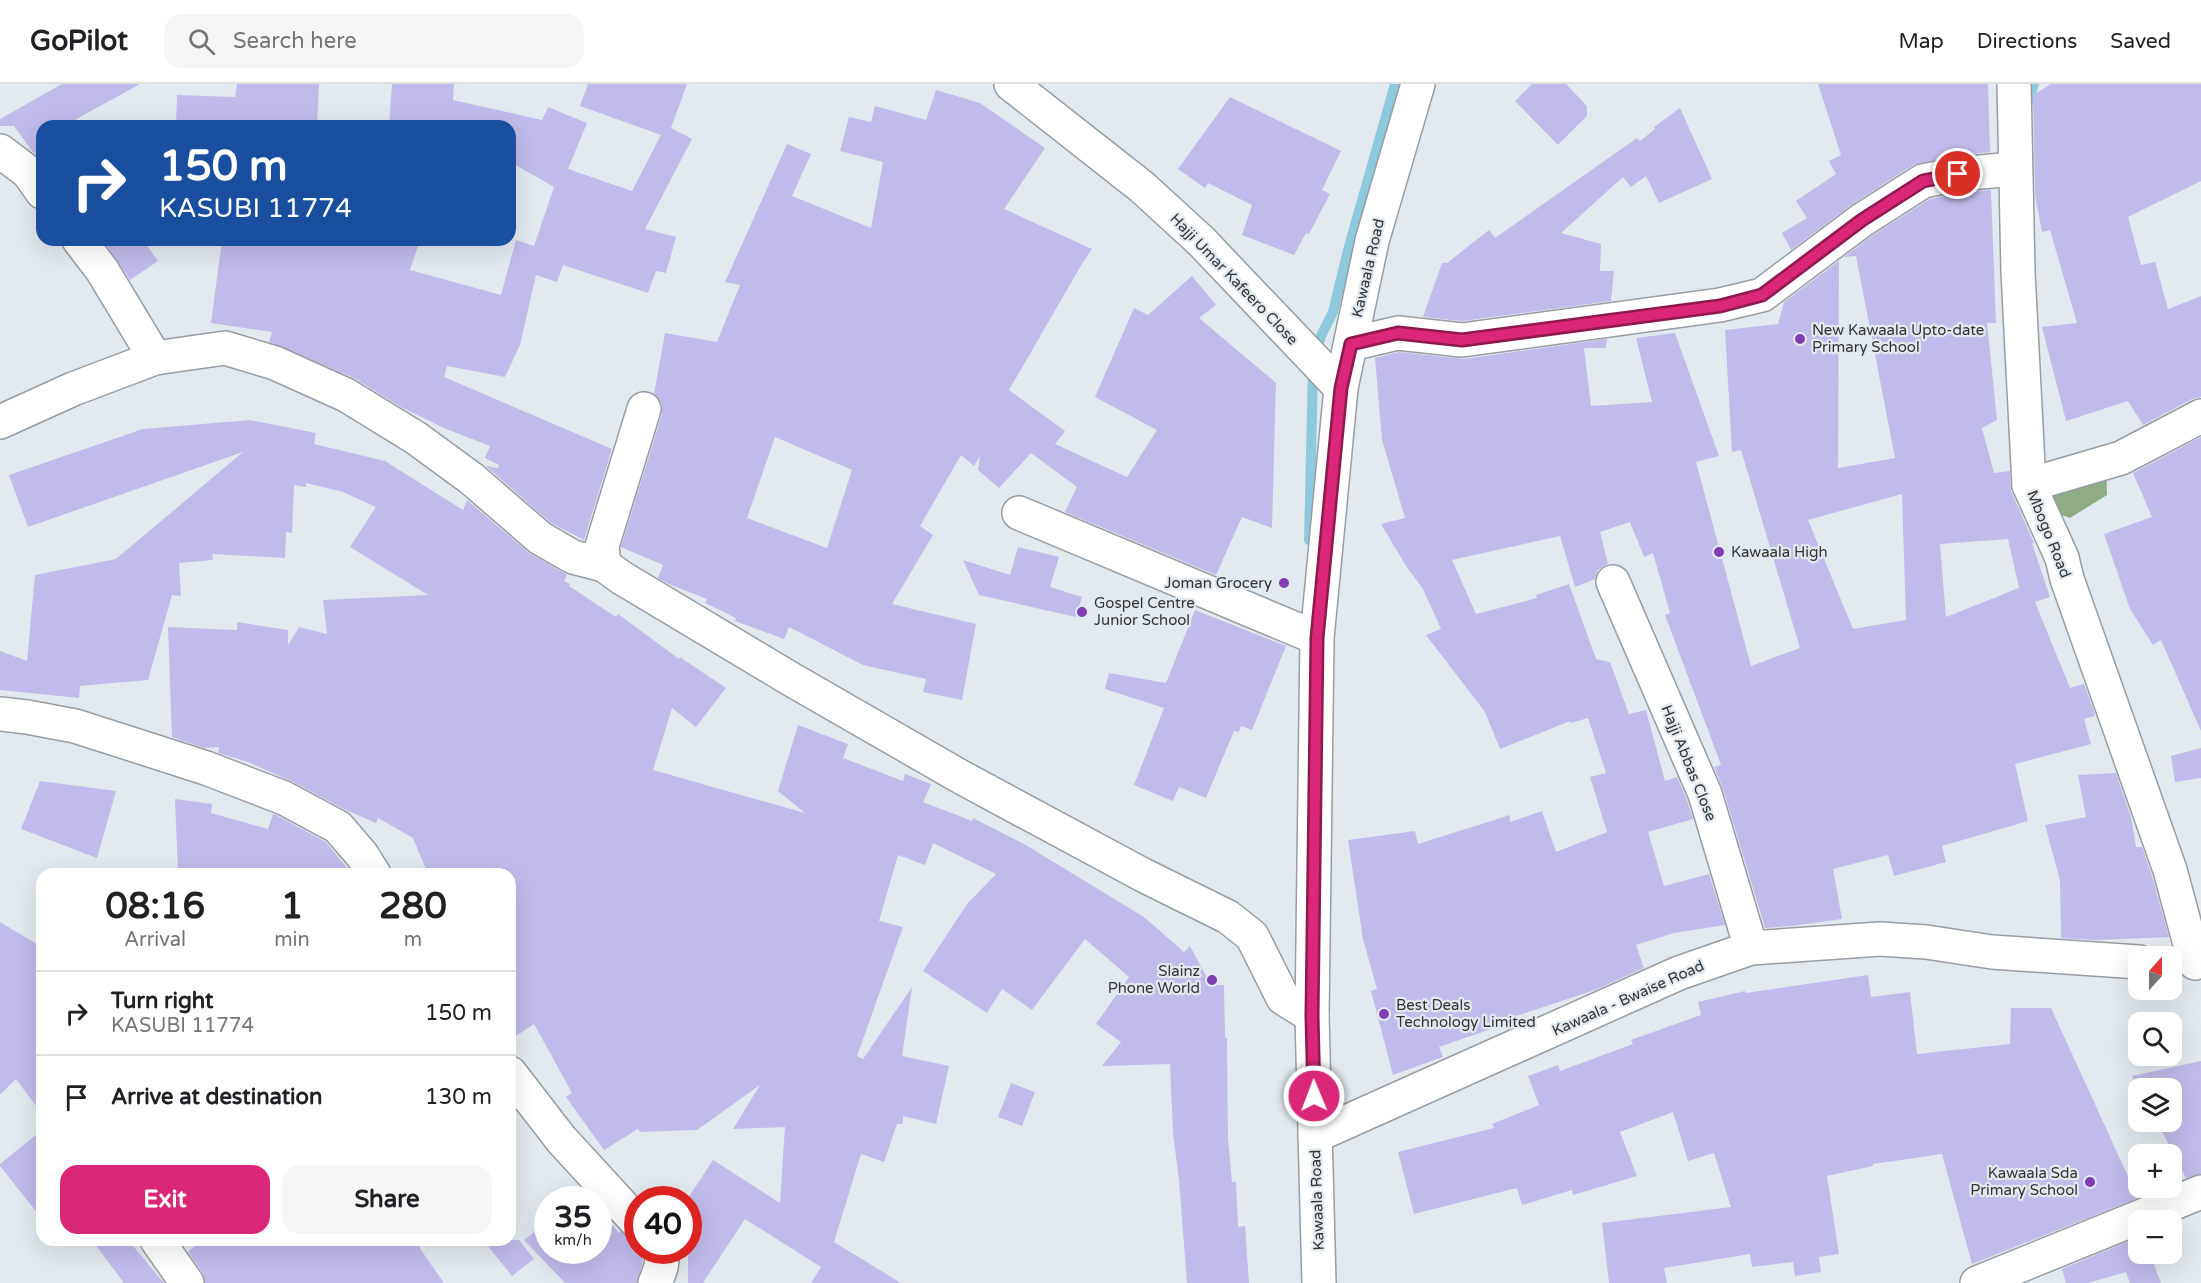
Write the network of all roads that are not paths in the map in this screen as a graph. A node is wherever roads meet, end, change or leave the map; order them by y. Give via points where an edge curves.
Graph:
1 (1011, 84) edge
2 (1418, 84) edge
3 (2019, 87) edge
4 (0, 151) edge
5 (2014, 169) junction
6 (36, 183) edge
7 (84, 246) edge
8 (1351, 344) junction
9 (155, 358) junction
10 (1341, 388) junction
11 (644, 409) dead end
12 (2201, 416) edge
13 (0, 422) edge
14 (2029, 485) junction
15 (1018, 513) dead end
16 (604, 565) junction
17 (1613, 582) dead end
18 (1317, 638) junction
19 (0, 714) edge
20 (370, 868) edge
21 (1751, 948) junction
22 (2128, 961) edge
23 (2189, 965) edge
24 (1312, 1016) junction
25 (516, 1081) edge
26 (1315, 1136) junction
27 (2201, 1192) edge
28 (624, 1208) edge
29 (161, 1246) edge
30 (187, 1283) edge
31 (1319, 1283) edge
32 (1977, 1283) edge

1 - 10 street, Hajji Umar Kafeero Close via 1142,187 1202,241
2 - 8 street, Kawaala Road via 1372,241
3 - 5 street, Mbogo Road
4 - 6 street via 28,172
5 - 8 street via 1923,181 1862,220 1762,295 1746,300 1462,340 1398,333
5 - 14 street, Mbogo Road
7 - 9 street
8 - 10 street, Kawaala Road
9 - 13 street
9 - 16 street via 225,348 274,363 346,395 416,438 472,479 540,538 573,557
10 - 18 street, Kawaala Road
11 - 16 street via 602,546
12 - 14 street via 2121,458
14 - 23 street, Mbogo Road via 2062,558 2170,870
15 - 18 street
16 - 24 street via 961,777 1228,917 1252,936 1283,998
17 - 21 street, Hajji Abbas Close via 1706,794
18 - 24 street, Kawaala Road
19 - 20 street via 75,726 284,798 338,827
21 - 22 street, Kawaala - Bwaise Road via 1880,939
21 - 26 street, Kawaala - Bwaise Road via 1679,973
24 - 26 street, Kawaala Road
25 - 28 street via 561,1139
26 - 31 street, Kawaala Road
27 - 32 street
29 - 30 street

